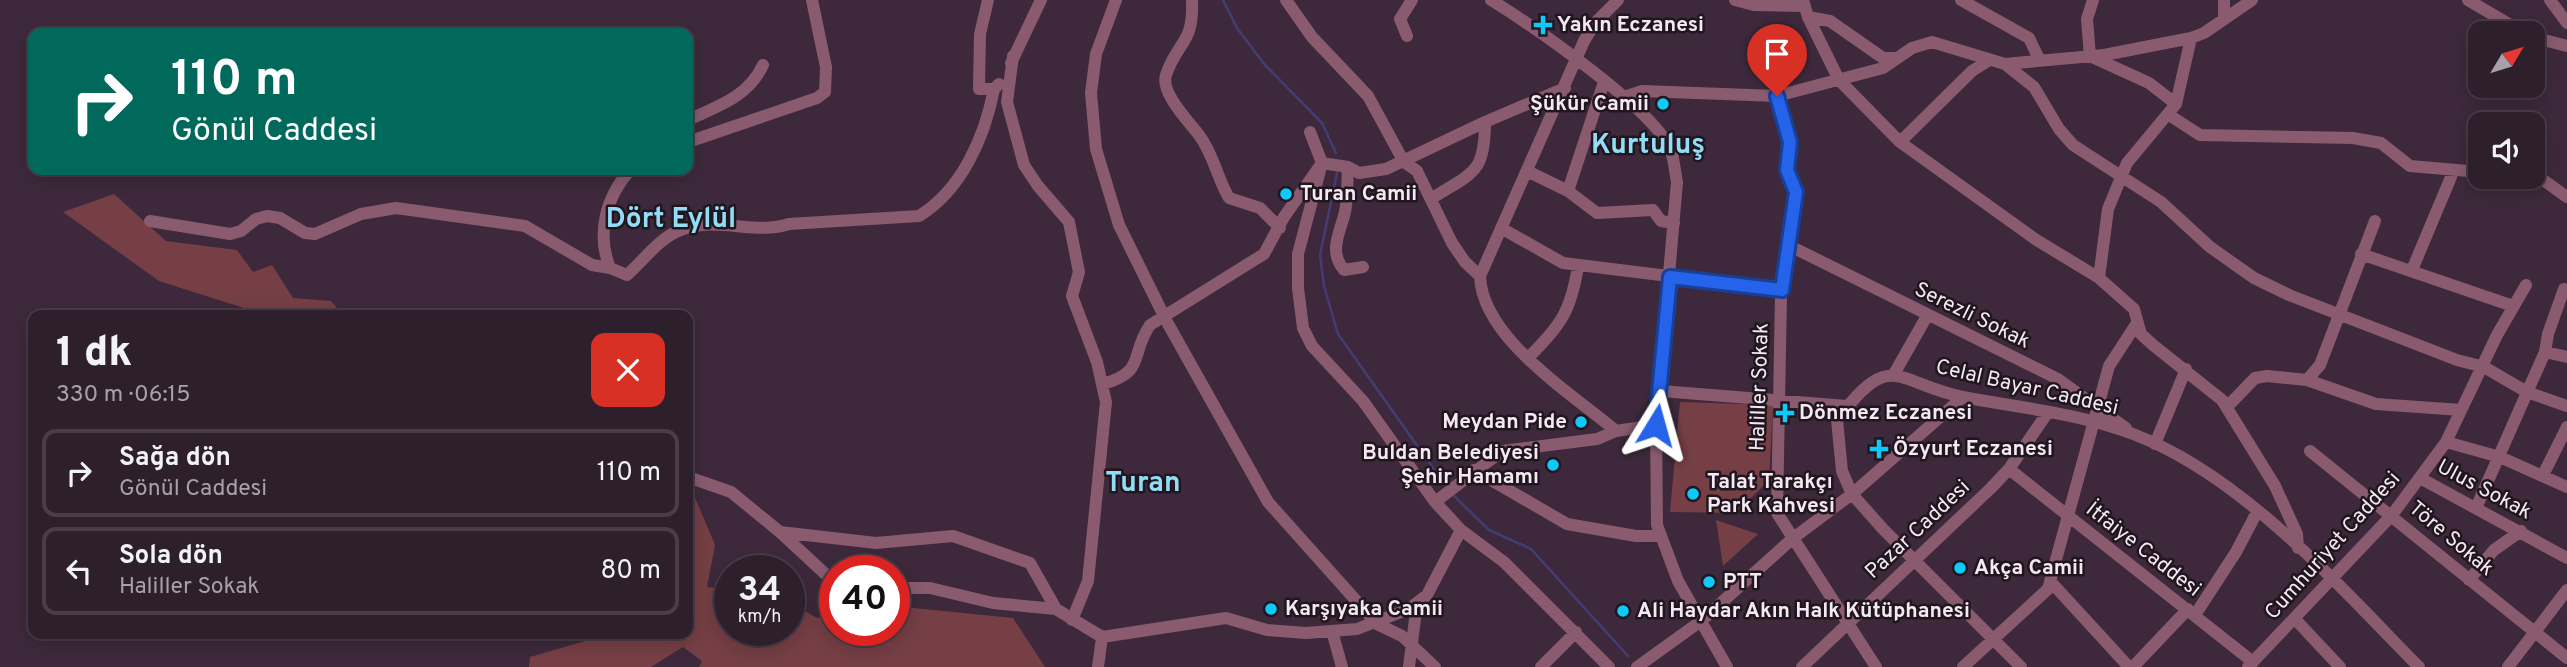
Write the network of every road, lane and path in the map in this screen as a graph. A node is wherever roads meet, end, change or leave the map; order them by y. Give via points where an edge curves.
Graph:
1 (812, 0) edge
2 (988, 0) edge
3 (1041, 0) edge
4 (1116, 0) edge
5 (1192, 0) edge
6 (1286, 0) edge
7 (1412, 0) edge
8 (1491, 0) edge
9 (1735, 0) edge
10 (1961, 0) edge
11 (2093, 0) edge
12 (2224, 0) edge
13 (2252, 0) edge
14 (2468, 0) edge
15 (2550, 0) edge
16 (1611, 2) edge
17 (1805, 8) edge
18 (2224, 18) junction
19 (2504, 21) edge
20 (2567, 23) edge
21 (1407, 36) dead end
22 (2191, 38) junction
23 (2545, 40) edge
24 (2567, 46) edge
25 (2090, 55) junction
26 (1013, 56) junction
27 (1898, 58) junction
28 (2039, 58) junction
29 (1988, 61) junction
30 (1580, 64) junction
31 (2005, 64) junction
32 (763, 65) dead end
33 (1839, 80) junction
34 (1604, 82) junction
35 (994, 89) junction
36 (1565, 89) junction
37 (1777, 96) junction
38 (1624, 97) junction
39 (2172, 110) junction
40 (693, 118) edge
41 (1485, 122) junction
42 (1310, 132) dead end
43 (693, 140) edge
44 (1900, 142) junction
45 (1404, 162) junction
46 (1322, 163) junction
47 (1348, 167) junction
48 (2450, 170) junction
49 (1527, 171) junction
50 (2468, 171) edge
51 (626, 175) edge
52 (2122, 176) junction
53 (2545, 181) edge
54 (1568, 191) junction
55 (2567, 197) edge
56 (1431, 199) junction
57 (2375, 220) dead end
58 (150, 221) dead end
59 (1674, 223) junction
60 (1280, 228) junction
61 (1501, 228) junction
62 (1788, 245) junction
63 (2361, 254) junction
64 (1578, 266) junction
65 (1363, 267) dead end
66 (610, 268) junction
67 (2412, 270) junction
68 (1480, 276) junction
69 (1670, 277) junction
70 (2099, 278) junction
71 (2526, 285) dead end
72 (2564, 289) dead end
73 (1782, 290) junction
74 (2513, 306) junction
75 (1163, 314) junction
76 (2338, 314) junction
77 (1927, 316) junction
78 (2137, 323) junction
79 (2545, 352) junction
80 (1529, 357) junction
81 (2567, 357) edge
82 (2484, 368) junction
83 (2186, 369) junction
84 (1894, 374) junction
85 (2307, 380) junction
86 (1103, 384) junction
87 (1661, 391) junction
88 (2527, 392) junction
89 (1964, 397) junction
90 (1779, 400) junction
91 (1847, 406) junction
92 (2567, 406) edge
93 (2098, 407) junction
94 (2227, 407) junction
95 (2461, 411) junction
96 (2048, 412) junction
97 (2094, 422) junction
98 (1656, 425) junction
99 (2567, 427) edge
100 (1616, 431) junction
101 (2133, 434) junction
102 (2446, 442) junction
103 (2155, 444) junction
104 (2310, 451) dead end
105 (2500, 457) junction
106 (2008, 469) junction
107 (1474, 470) junction
108 (2543, 475) junction
109 (2420, 478) junction
110 (693, 479) edge
111 (2567, 487) edge
112 (1852, 494) junction
113 (1435, 502) junction
114 (2476, 508) junction
115 (2257, 512) junction
116 (2067, 513) junction
117 (2392, 515) junction
118 (1461, 530) junction
119 (2521, 531) junction
120 (780, 532) junction
121 (1661, 536) junction
122 (1792, 540) junction
123 (2298, 548) junction
124 (2567, 558) edge
125 (1914, 560) junction
126 (819, 568) edge
127 (2333, 580) junction
128 (2469, 580) junction
129 (2051, 582) junction
130 (910, 589) edge
131 (2567, 590) edge
132 (1417, 603) junction
133 (1056, 609) junction
134 (2192, 612) junction
135 (2295, 619) junction
136 (1072, 620) junction
137 (1849, 620) junction
138 (1701, 621) junction
139 (1377, 624) junction
140 (1332, 631) junction
141 (2536, 631) junction
142 (1576, 632) junction
143 (1102, 637) junction
144 (1994, 639) junction
145 (1412, 646) junction
146 (2567, 658) edge
147 (2251, 664) edge
148 (1098, 667) edge
149 (1342, 667) edge
150 (1409, 667) edge
151 (1435, 667) edge
152 (1541, 667) edge
153 (1609, 667) edge
154 (1637, 667) edge
155 (1727, 667) edge
156 (1802, 667) edge
157 (1876, 667) edge
158 (1963, 667) edge
159 (2021, 667) edge
160 (2131, 667) edge
161 (2340, 667) edge
162 (2419, 667) edge
163 (2508, 667) edge

1 - 43 street via 825,92
2 - 35 street via 980,34 979,89
3 - 26 street
4 - 75 street via 1096,54 1091,93 1096,149 1119,225
5 - 60 street via 1193,23 1165,83 1181,114 1213,155 1229,198 1260,208
6 - 45 street via 1312,37 1368,96
7 - 21 street via 1400,19
8 - 30 street
9 - 17 street
10 - 28 street via 2029,38
11 - 25 street via 2087,19
12 - 18 street
13 - 18 street
14 - 19 street
15 - 20 street
16 - 30 street via 1595,23
17 - 27 street via 1883,58
17 - 33 street
18 - 22 street
22 - 25 street
22 - 39 street
23 - 24 street
25 - 28 street
25 - 39 street via 2148,83
26 - 35 street via 1005,79
26 - 86 street via 1007,102 1024,165 1069,222 1079,272 1072,296
27 - 29 street via 1932,42
27 - 33 street via 1883,68
28 - 31 street
29 - 31 street
29 - 44 street
30 - 34 street
30 - 36 street
31 - 52 street via 2034,87 2073,145
32 - 40 street via 754,84 737,97
33 - 37 street
33 - 44 street
34 - 38 street
34 - 54 street
35 - 66 street via 987,125 953,186 919,216 789,224 773,230 697,224 675,232 627,275
36 - 41 street
36 - 49 street
37 - 38 street via 1642,91
37 - 62 street, Haliller Sokak via 1790,142 1787,170 1796,192
38 - 59 street via 1655,125 1671,150 1677,182
39 - 48 street via 2200,135 2362,139 2381,143 2410,166
39 - 52 street via 2127,163
41 - 45 street
41 - 56 street via 1480,166
42 - 46 street
44 - 70 street via 2035,239
45 - 47 street via 1359,173
45 - 56 street via 1417,171
46 - 47 street
46 - 60 street
46 - 113 street via 1298,254 1303,328 1312,346 1363,401
47 - 65 street via 1345,211 1335,241 1337,261 1344,270
48 - 50 street
48 - 67 street
49 - 54 street
49 - 61 street
51 - 66 street via 613,192 604,218
52 - 70 street via 2108,209
52 - 76 street via 2254,278
53 - 55 street
54 - 59 street via 1597,213 1653,210 1661,221
56 - 68 street via 1452,243
57 - 63 street
58 - 66 street via 230,234 267,216 315,234 361,214 396,208 525,226 592,265
59 - 69 street
60 - 75 street via 1264,254
61 - 64 street via 1550,258
61 - 68 street
62 - 73 street, Haliller Sokak
62 - 77 street, Serezli Sokak
63 - 67 street
63 - 76 street
64 - 69 street
64 - 80 street via 1568,311
67 - 74 street
68 - 80 street via 1480,295 1492,317
69 - 73 street
69 - 87 street
70 - 78 street via 2134,309
71 - 74 street, Cumhuriyet Caddesi
72 - 79 street
73 - 90 street, Haliller Sokak
74 - 82 street, Cumhuriyet Caddesi
75 - 86 street via 1140,338 1133,369 1124,378
75 - 139 street via 1268,502
76 - 82 street
76 - 85 street via 2320,365
77 - 84 street
77 - 93 street, Serezli Sokak via 2058,379
78 - 83 street via 2141,334
78 - 93 street via 2109,366
79 - 81 street
79 - 88 street
80 - 100 street
82 - 88 street
82 - 95 street, Cumhuriyet Caddesi
83 - 94 street
83 - 103 street
84 - 89 street, Celal Bayar Caddesi
84 - 91 street via 1880,376
85 - 94 street via 2255,378
85 - 95 street via 2376,404
86 - 136 street via 1106,402 1088,581
87 - 90 street
87 - 98 street
88 - 92 street
88 - 105 street
89 - 96 street, Celal Bayar Caddesi
89 - 112 street
90 - 91 street
90 - 122 street, Haliller Sokak via 1776,503
91 - 112 street via 1837,420 1838,447
93 - 97 street
93 - 101 street, Serezli Sokak
94 - 123 street via 2284,505
95 - 102 street, Cumhuriyet Caddesi
96 - 97 street, Celal Bayar Caddesi
96 - 106 street, Pazar Caddesi
97 - 101 street, Celal Bayar Caddesi
97 - 116 street
98 - 100 street
98 - 121 street via 1657,525
99 - 108 street
100 - 107 street via 1597,439 1502,452
101 - 103 street, Celal Bayar Caddesi
102 - 105 street
102 - 109 street, Cumhuriyet Caddesi
103 - 115 street, Celal Bayar Caddesi via 2213,476
104 - 117 street, Töre Sokak
105 - 108 street
105 - 114 street
106 - 116 street, İtfaiye Caddesi
106 - 125 street, Pazar Caddesi
107 - 113 street
107 - 121 street via 1566,524
108 - 111 street
109 - 114 street, Ulus Sokak
109 - 117 street, Cumhuriyet Caddesi
110 - 120 street via 731,492
112 - 122 street
112 - 125 street
113 - 118 street
114 - 119 street, Ulus Sokak
115 - 123 street, Celal Bayar Caddesi
115 - 134 street via 2236,552
116 - 129 street
116 - 134 street, İtfaiye Caddesi
117 - 127 street, Cumhuriyet Caddesi
117 - 128 street, Töre Sokak
118 - 132 street via 1427,595
118 - 142 street via 1504,562
119 - 124 street, Ulus Sokak
119 - 128 street via 2494,550
120 - 126 street
120 - 133 street via 876,543 953,536 1030,563
121 - 138 street via 1678,581
122 - 137 street, Haliller Sokak
122 - 138 street
123 - 127 street, Celal Bayar Caddesi
125 - 137 street, Pazar Caddesi
125 - 144 street
127 - 135 street, Cumhuriyet Caddesi
127 - 162 street, Celal Bayar Caddesi
128 - 141 street, Töre Sokak
129 - 144 street
129 - 160 street
130 - 133 street
131 - 141 street
132 - 139 street
132 - 145 street
133 - 136 street
134 - 147 street, İtfaiye Caddesi
134 - 160 street
135 - 147 street, Cumhuriyet Caddesi
135 - 161 street
136 - 143 street
137 - 156 street, Pazar Caddesi
137 - 157 street, Haliller Sokak
138 - 154 street
138 - 155 street
139 - 140 street
139 - 145 street
140 - 143 street via 1267,630 1226,618
140 - 149 street
141 - 146 street, Töre Sokak
141 - 163 street
142 - 152 street
142 - 153 street
143 - 148 street
144 - 158 street
144 - 159 street
145 - 150 street
145 - 151 street

